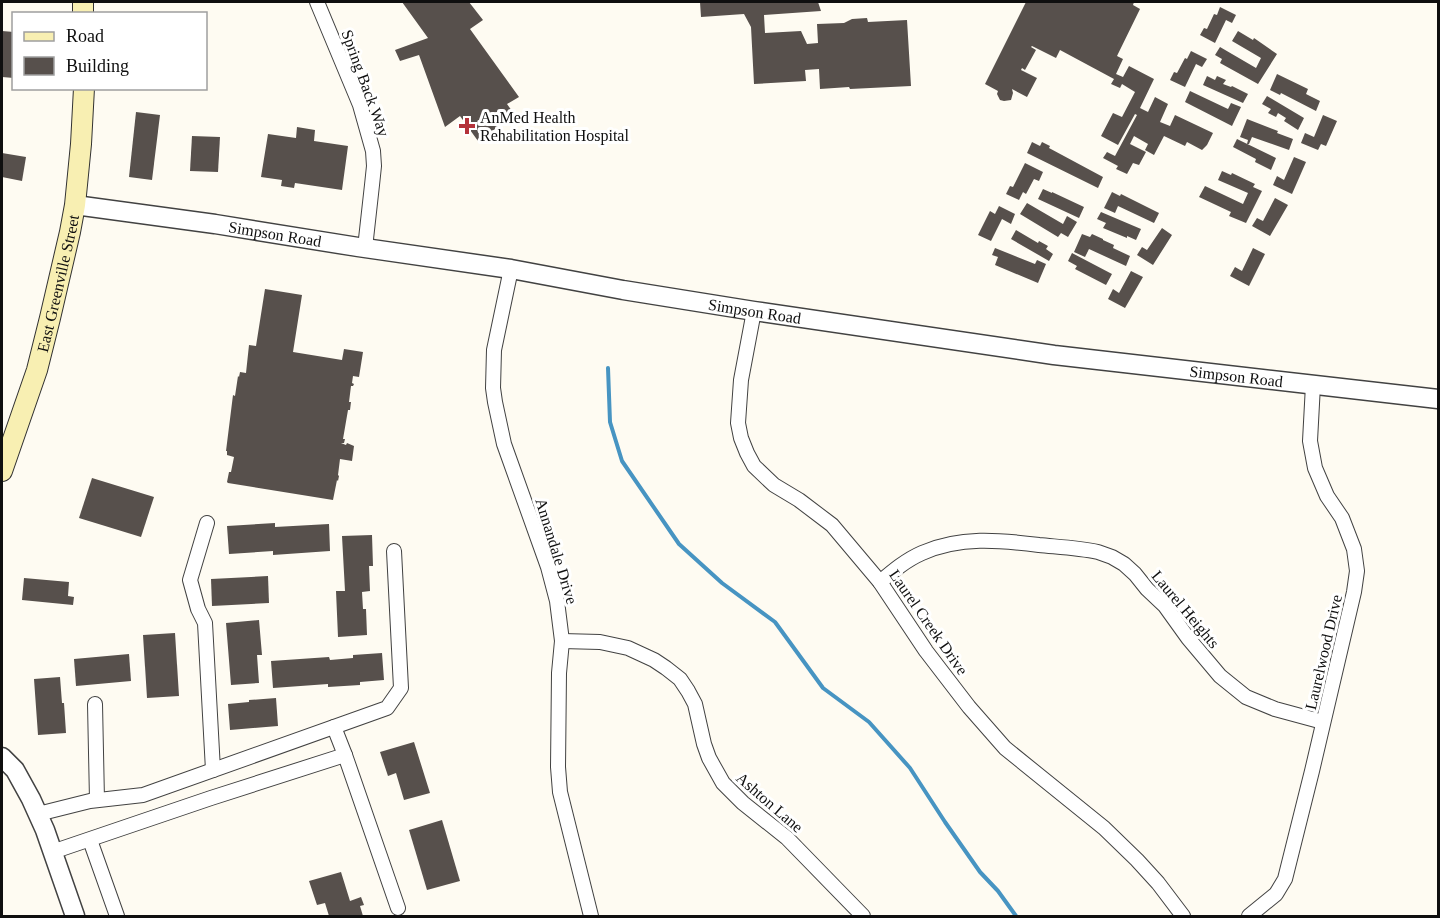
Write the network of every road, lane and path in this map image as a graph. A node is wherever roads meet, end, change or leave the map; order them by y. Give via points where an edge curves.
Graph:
1 (318, 2) edge
2 (84, 90) edge
3 (75, 205) junction
4 (365, 248) junction
5 (511, 269) junction
6 (754, 311) junction
7 (1313, 385) junction
8 (1438, 399) edge
9 (2, 471) edge
10 (207, 523) dead end
11 (394, 551) dead end
12 (880, 582) junction
13 (562, 641) junction
14 (95, 704) dead end
15 (1323, 722) junction
16 (334, 727) junction
17 (345, 755) junction
18 (2, 758) edge
19 (213, 770) junction
20 (97, 800) junction
21 (38, 814) junction
22 (90, 840) junction
23 (52, 852) junction
24 (398, 908) dead end
25 (75, 916) edge
26 (117, 916) edge
27 (591, 916) edge
28 (863, 916) edge
29 (1183, 916) edge
30 (1249, 916) edge

1 - 4 street, Spring Back Way via 360,105 373,151
2 - 3 main road, East Greenville Street
3 - 4 street, Simpson Road
3 - 9 main road, East Greenville Street via 37,370
4 - 5 street, Simpson Road
5 - 6 street, Simpson Road
5 - 13 street, Annandale Drive via 494,350 493,388 504,444 548,567
6 - 7 street, Simpson Road via 1054,356
6 - 12 street, Laurel Creek Drive via 741,380 738,423 747,453 754,466 774,485 832,525
7 - 8 street, Simpson Road
7 - 15 street, Laurelwood Drive via 1310,441 1315,468 1342,518 1354,549 1357,571
10 - 19 street via 190,580 205,623
11 - 16 street via 401,688 387,708
12 - 15 street, Laurel Heights via 909,560 962,541 997,540 1098,552 1135,573 1220,676 1246,697
12 - 29 street, Laurel Creek Drive via 926,651 1005,748 1104,828 1158,883
13 - 27 street, Annandale Drive via 560,792
13 - 28 street, Ashton Lane via 600,642 628,648 654,660 680,679 695,704 709,759 723,783 787,838
14 - 20 street
15 - 30 street, Laurelwood Drive via 1285,879 1276,894
16 - 17 street
16 - 19 street
17 - 22 street
17 - 24 street
18 - 21 street via 15,770
19 - 20 street via 143,795
20 - 21 street
21 - 23 street
22 - 23 street
22 - 26 street
23 - 25 street

